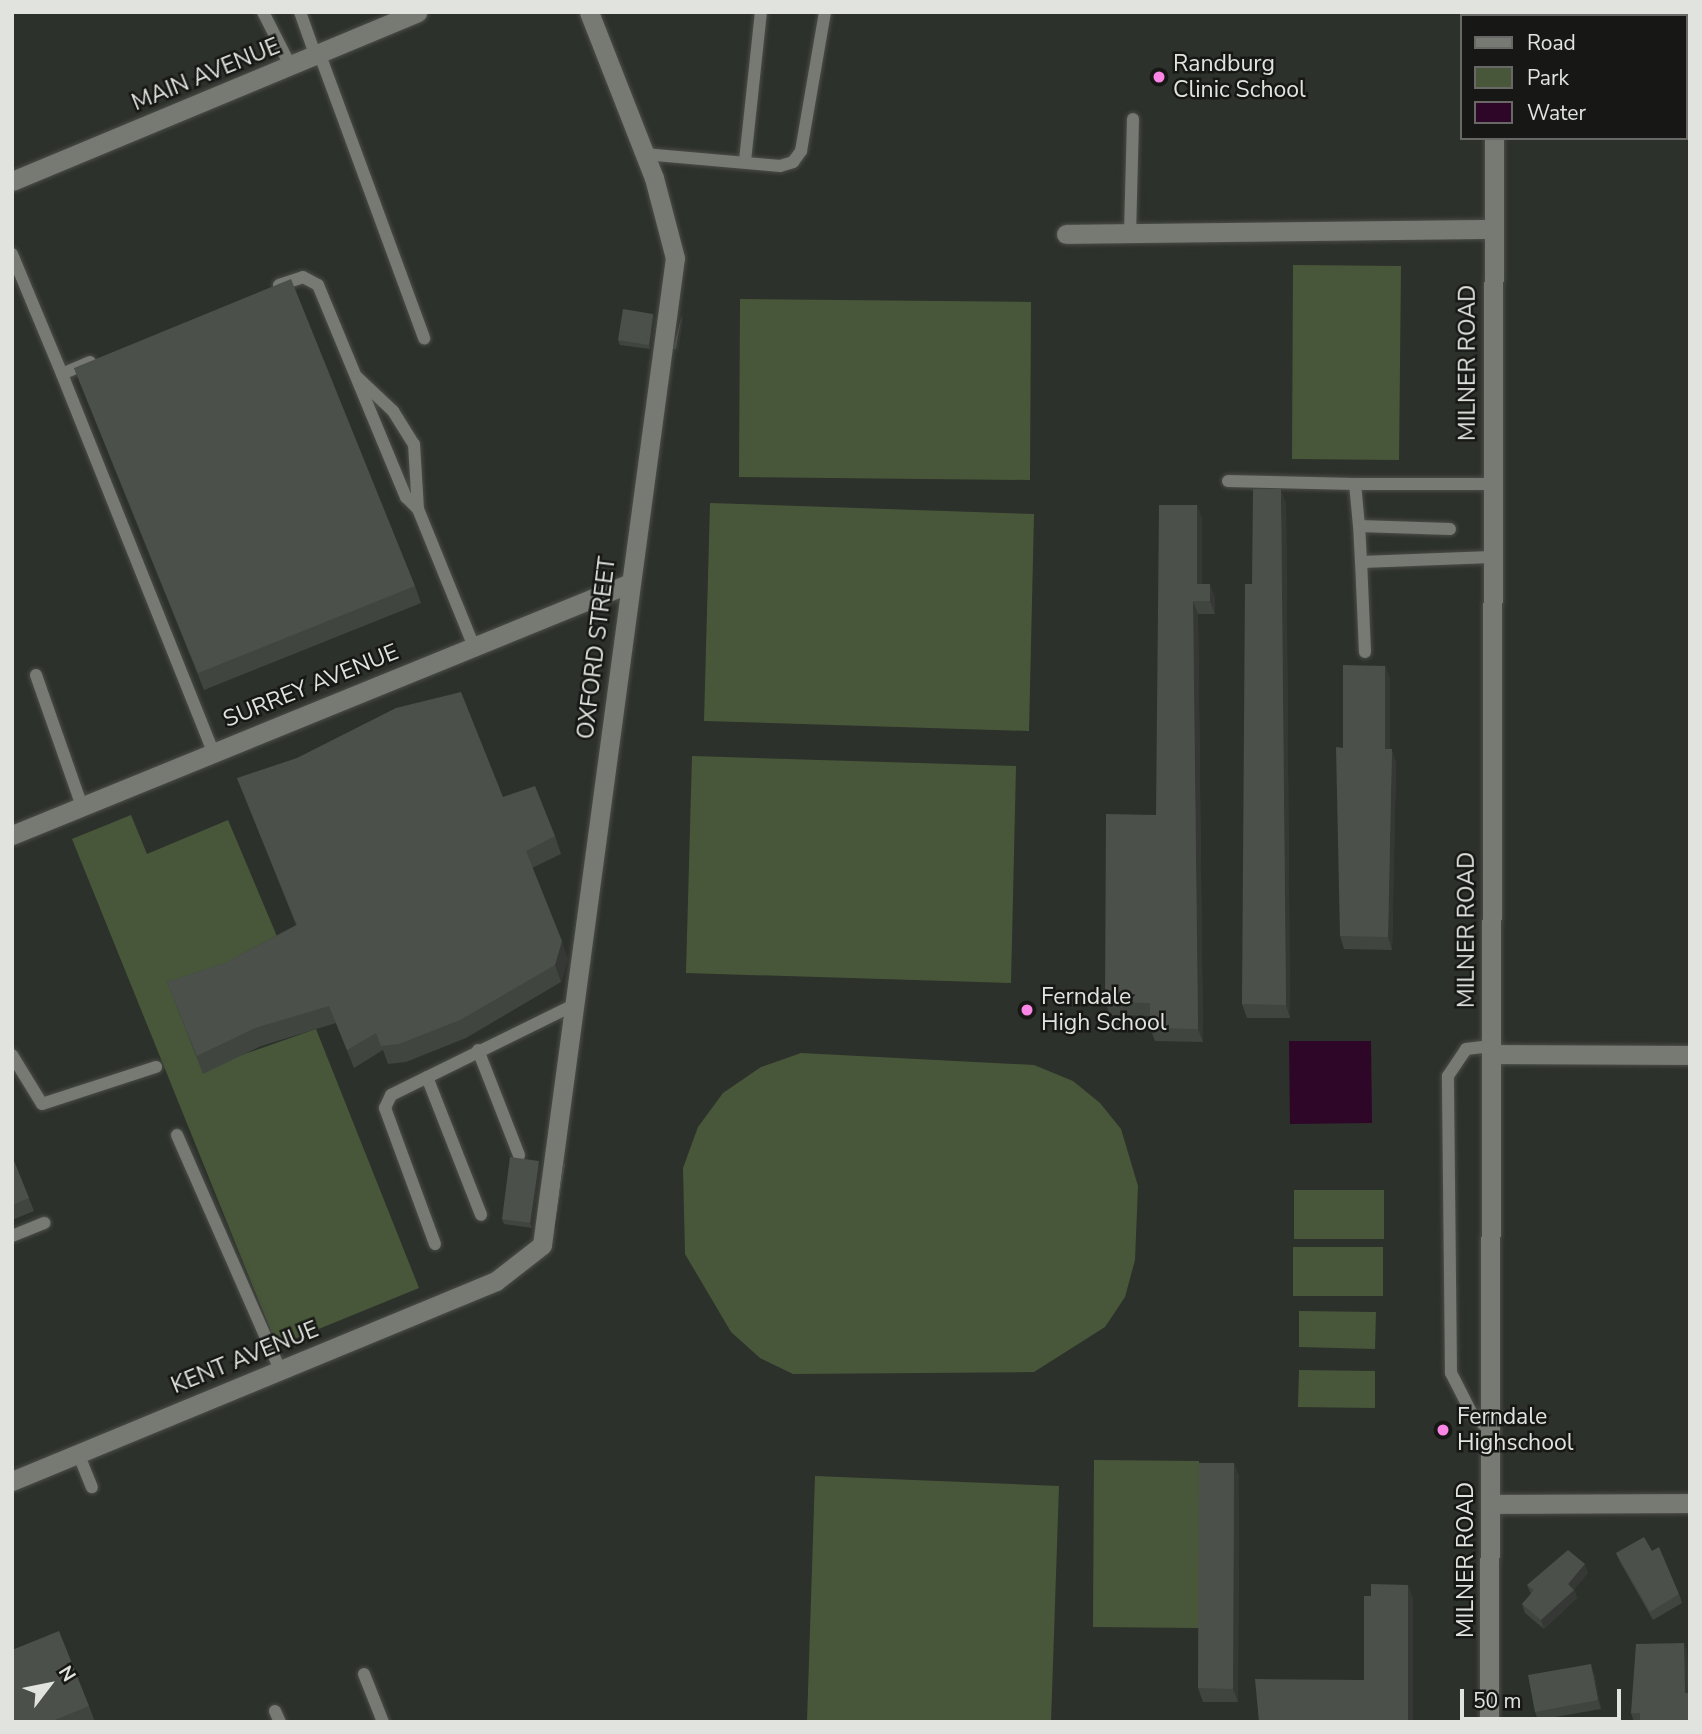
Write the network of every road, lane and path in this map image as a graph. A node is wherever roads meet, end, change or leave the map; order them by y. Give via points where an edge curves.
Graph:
1 (263, 12) edge
2 (300, 12) edge
3 (417, 12) edge
4 (589, 12) edge
5 (761, 12) edge
6 (825, 12) edge
7 (318, 56) junction
8 (291, 67) junction
9 (1133, 119) dead end
10 (1494, 140) edge
11 (644, 154) junction
12 (745, 161) junction
13 (12, 181) edge
14 (1493, 229) junction
15 (1066, 234) dead end
16 (1130, 234) junction
17 (12, 254) edge
18 (261, 293) edge
19 (424, 338) dead end
20 (111, 354) edge
21 (62, 374) junction
22 (357, 377) junction
23 (1228, 481) dead end
24 (1355, 484) junction
25 (1492, 484) junction
26 (418, 509) junction
27 (1359, 526) junction
28 (1450, 529) dead end
29 (1492, 557) junction
30 (1361, 562) junction
31 (628, 584) junction
32 (474, 647) junction
33 (1365, 652) dead end
34 (36, 675) dead end
35 (212, 751) junction
36 (82, 806) junction
37 (12, 835) edge
38 (578, 1003) junction
39 (478, 1050) junction
40 (1491, 1050) junction
41 (12, 1055) edge
42 (1690, 1055) edge
43 (156, 1067) dead end
44 (427, 1077) junction
45 (177, 1135) dead end
46 (519, 1155) edge
47 (481, 1215) dead end
48 (44, 1223) dead end
49 (12, 1236) edge
50 (435, 1244) dead end
51 (496, 1281) joint
52 (280, 1370) junction
53 (1490, 1432) junction
54 (78, 1454) junction
55 (12, 1481) edge
56 (92, 1487) dead end
57 (1690, 1503) edge
58 (1491, 1504) junction
59 (364, 1674) dead end
60 (383, 1722) edge
61 (1489, 1722) edge

1 - 8 lane
2 - 7 lane
3 - 7 street, MAIN AVENUE
4 - 11 street, OXFORD STREET
5 - 12 lane
6 - 12 lane via 802,151 779,166
7 - 8 street, MAIN AVENUE
7 - 19 lane
8 - 13 street, MAIN AVENUE
9 - 16 lane
10 - 14 street, MILNER ROAD
11 - 12 lane
11 - 31 street, OXFORD STREET via 674,258 670,322
14 - 16 street
14 - 25 street, MILNER ROAD
15 - 16 street
17 - 21 lane
18 - 22 lane via 298,277 314,281
20 - 21 lane
21 - 35 lane
22 - 26 lane via 406,497
22 - 26 lane via 393,411 414,444
23 - 24 lane
24 - 25 lane
24 - 27 lane
25 - 29 street, MILNER ROAD
26 - 32 lane
27 - 28 lane
27 - 30 lane
29 - 30 lane
29 - 40 street, MILNER ROAD
30 - 33 lane
31 - 32 street, SURREY AVENUE
31 - 38 street, OXFORD STREET
32 - 35 street, SURREY AVENUE
34 - 36 lane
35 - 36 street, SURREY AVENUE
36 - 37 street, SURREY AVENUE
38 - 39 lane
38 - 51 street, OXFORD STREET via 542,1245
39 - 44 lane
39 - 46 lane
40 - 42 street
40 - 53 street, MILNER ROAD
40 - 53 lane via 1466,1049 1448,1076 1451,1373 1471,1412
41 - 43 lane via 42,1104
44 - 47 lane
44 - 50 lane via 391,1095 386,1108
45 - 52 lane
48 - 49 lane
51 - 52 street, KENT AVENUE
52 - 54 street, KENT AVENUE
53 - 58 street, MILNER ROAD
54 - 55 street, KENT AVENUE
54 - 56 lane
57 - 58 street
58 - 61 street, MILNER ROAD
59 - 60 lane

